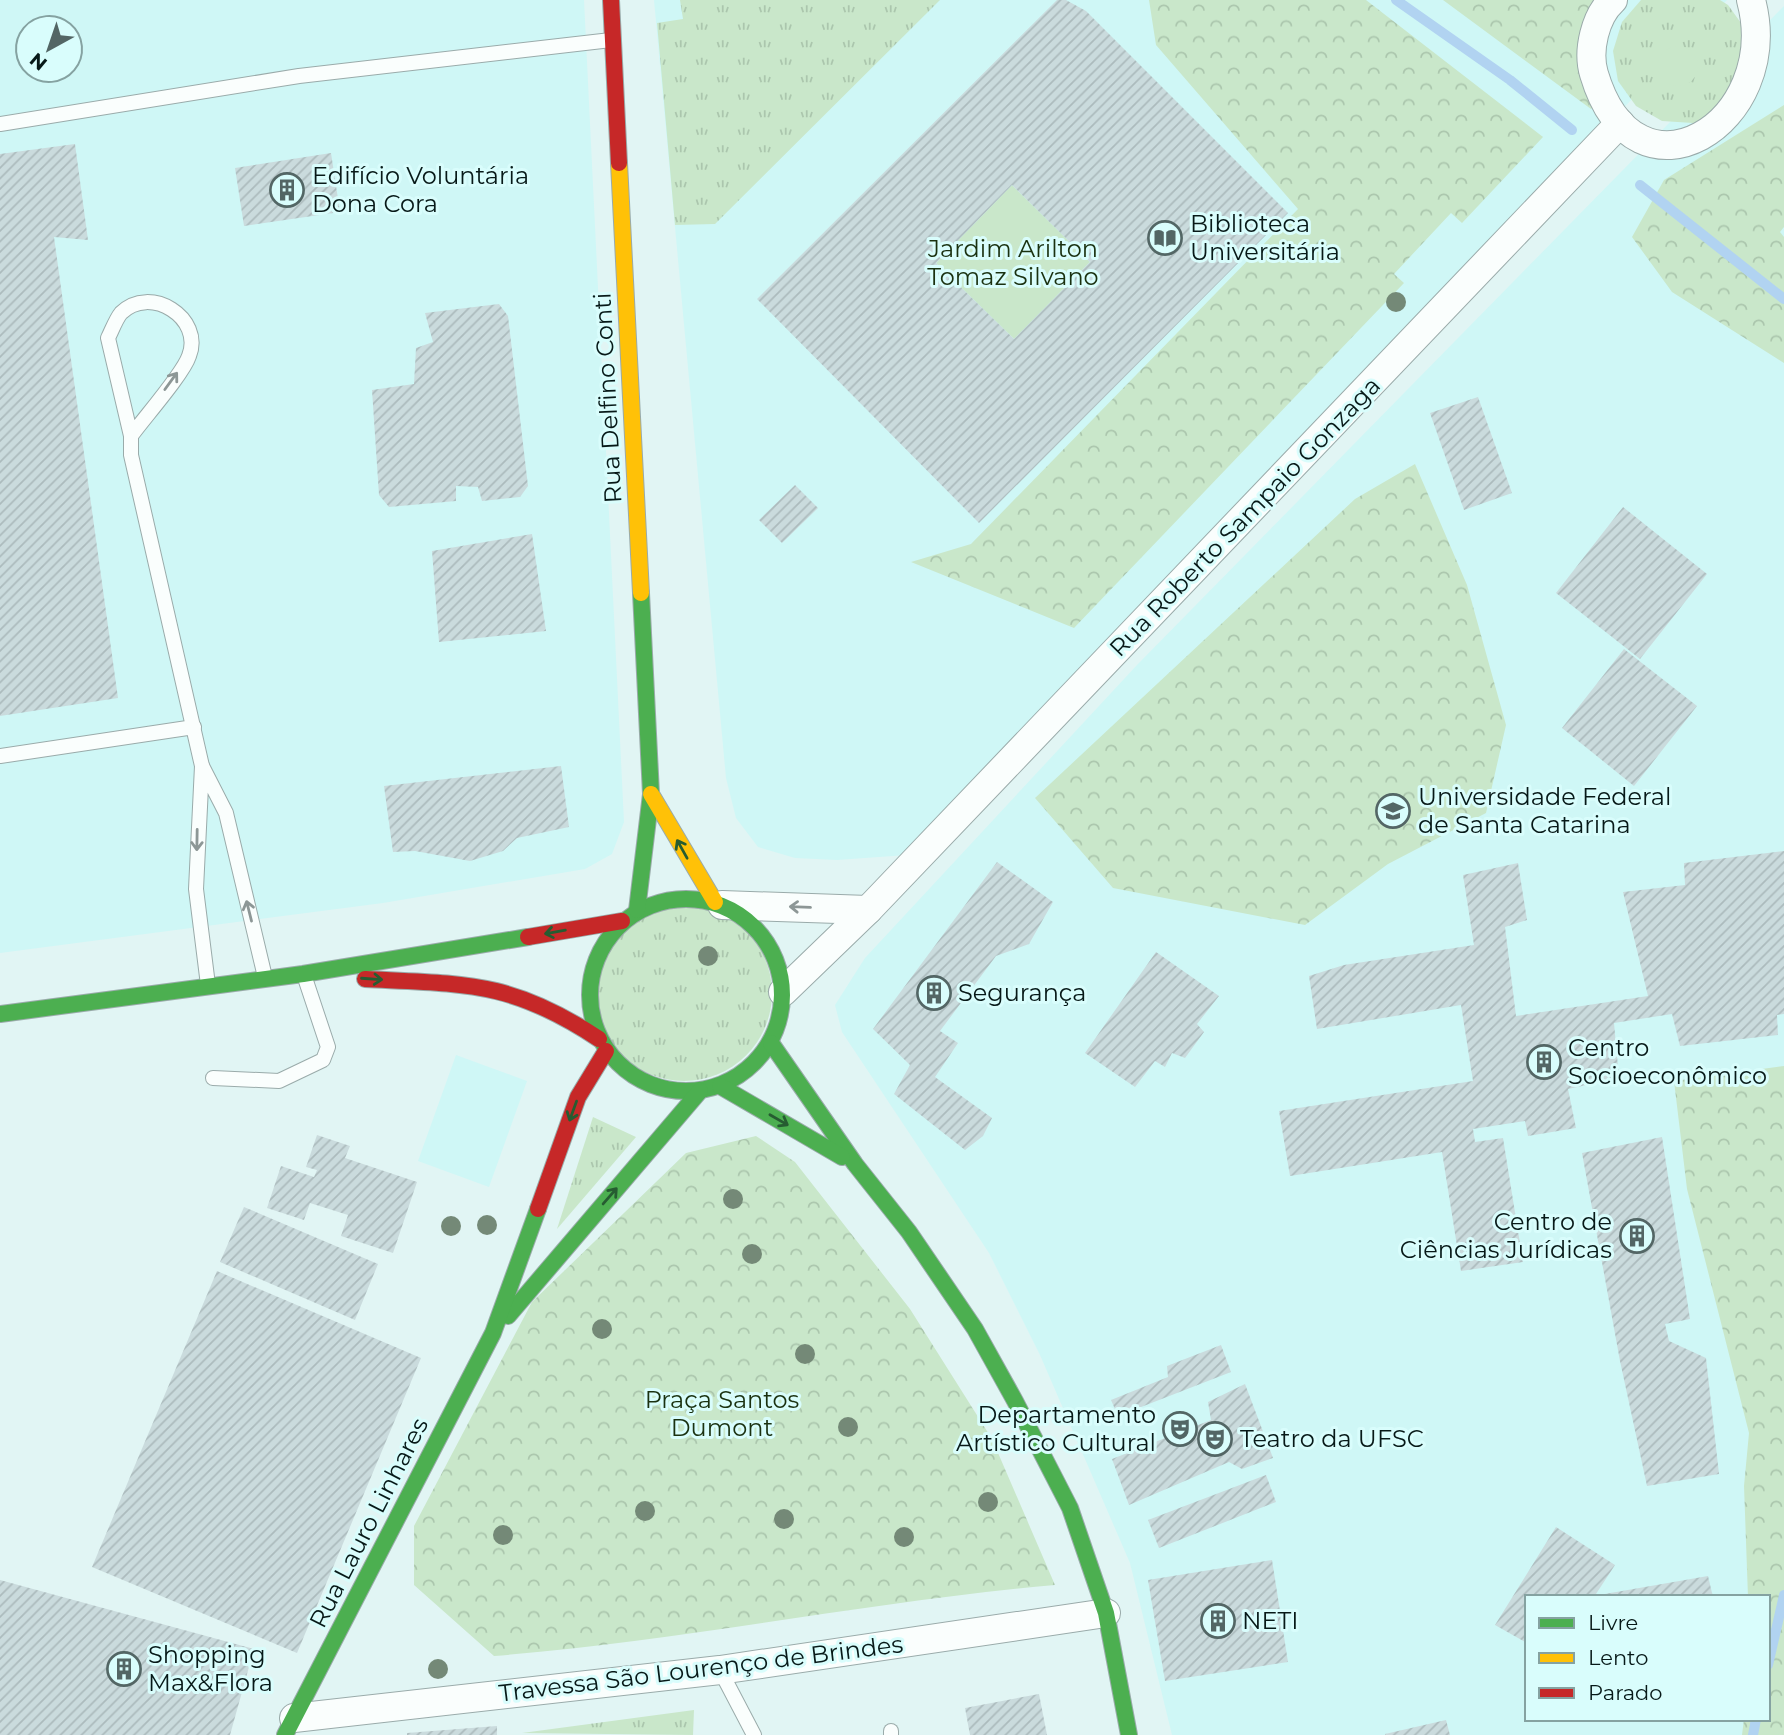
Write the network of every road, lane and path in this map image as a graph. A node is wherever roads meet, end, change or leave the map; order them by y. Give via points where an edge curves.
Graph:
1 (611, 0) edge
2 (1613, 0) edge
3 (1751, 0) edge
4 (612, 40) junction
5 (1620, 123) junction
6 (0, 124) edge
7 (131, 436) junction
8 (194, 727) junction
9 (0, 755) edge
10 (202, 766) junction
11 (651, 794) junction
12 (719, 904) junction
13 (637, 910) junction
14 (868, 910) junction
15 (622, 921) junction
16 (303, 974) junction
17 (265, 977) junction
18 (208, 985) junction
19 (783, 992) junction
20 (0, 1014) edge
21 (771, 1043) junction
22 (602, 1045) junction
23 (213, 1078) dead end
24 (720, 1086) junction
25 (700, 1091) junction
26 (855, 1164) junction
27 (493, 1333) junction
28 (1106, 1613) junction
29 (720, 1670) junction
30 (290, 1726) edge
31 (754, 1735) edge
32 (1129, 1735) edge

1 - 4 main road, Rua Delfino Conti
2 - 5 street via 1593,36 1592,67 1601,98
3 - 5 street via 1769,40 1770,68 1763,95 1748,118 1726,135 1699,145 1671,146 1644,138
4 - 6 lane via 299,76
4 - 11 main road, Rua Delfino Conti
5 - 14 street, Rua Roberto Sampaio Gonzaga
7 -> 7 lane via 189,357 192,335 186,320 168,306 141,303 122,313 108,338
7 - 8 lane via 131,455
8 - 9 lane
8 - 10 lane
17 -> 10 lane via 226,813
10 -> 18 lane via 197,888
12 -> 11 main road, Rua Delfino Conti
11 - 13 main road, Rua Delfino Conti
12 - 13 main road via 689,898
14 -> 12 street
12 - 19 main road via 746,919 765,940 778,965
13 - 15 main road
14 - 19 street, Rua Roberto Sampaio Gonzaga
15 -> 16 main road
15 - 22 main road via 596,955 588,997
16 - 17 main road
16 -> 22 main road via 487,988 523,996 563,1014
16 - 23 lane via 328,1047 323,1060 279,1081
17 - 18 main road
18 - 20 main road
19 - 21 main road
21 - 24 main road via 749,1069
21 - 26 main road
22 - 25 main road via 635,1078 672,1091
22 -> 27 main road, Rua Lauro Linhares via 578,1097
24 - 25 main road
24 -> 26 main road
27 -> 25 main road, Rua Lauro Linhares
26 - 28 main road via 909,1232 975,1329 1070,1508
27 - 30 main road, Rua Lauro Linhares
28 - 29 street, Travessa São Lourenço de Brindes
28 - 32 main road
29 - 30 street, Travessa São Lourenço de Brindes
29 - 31 lane

